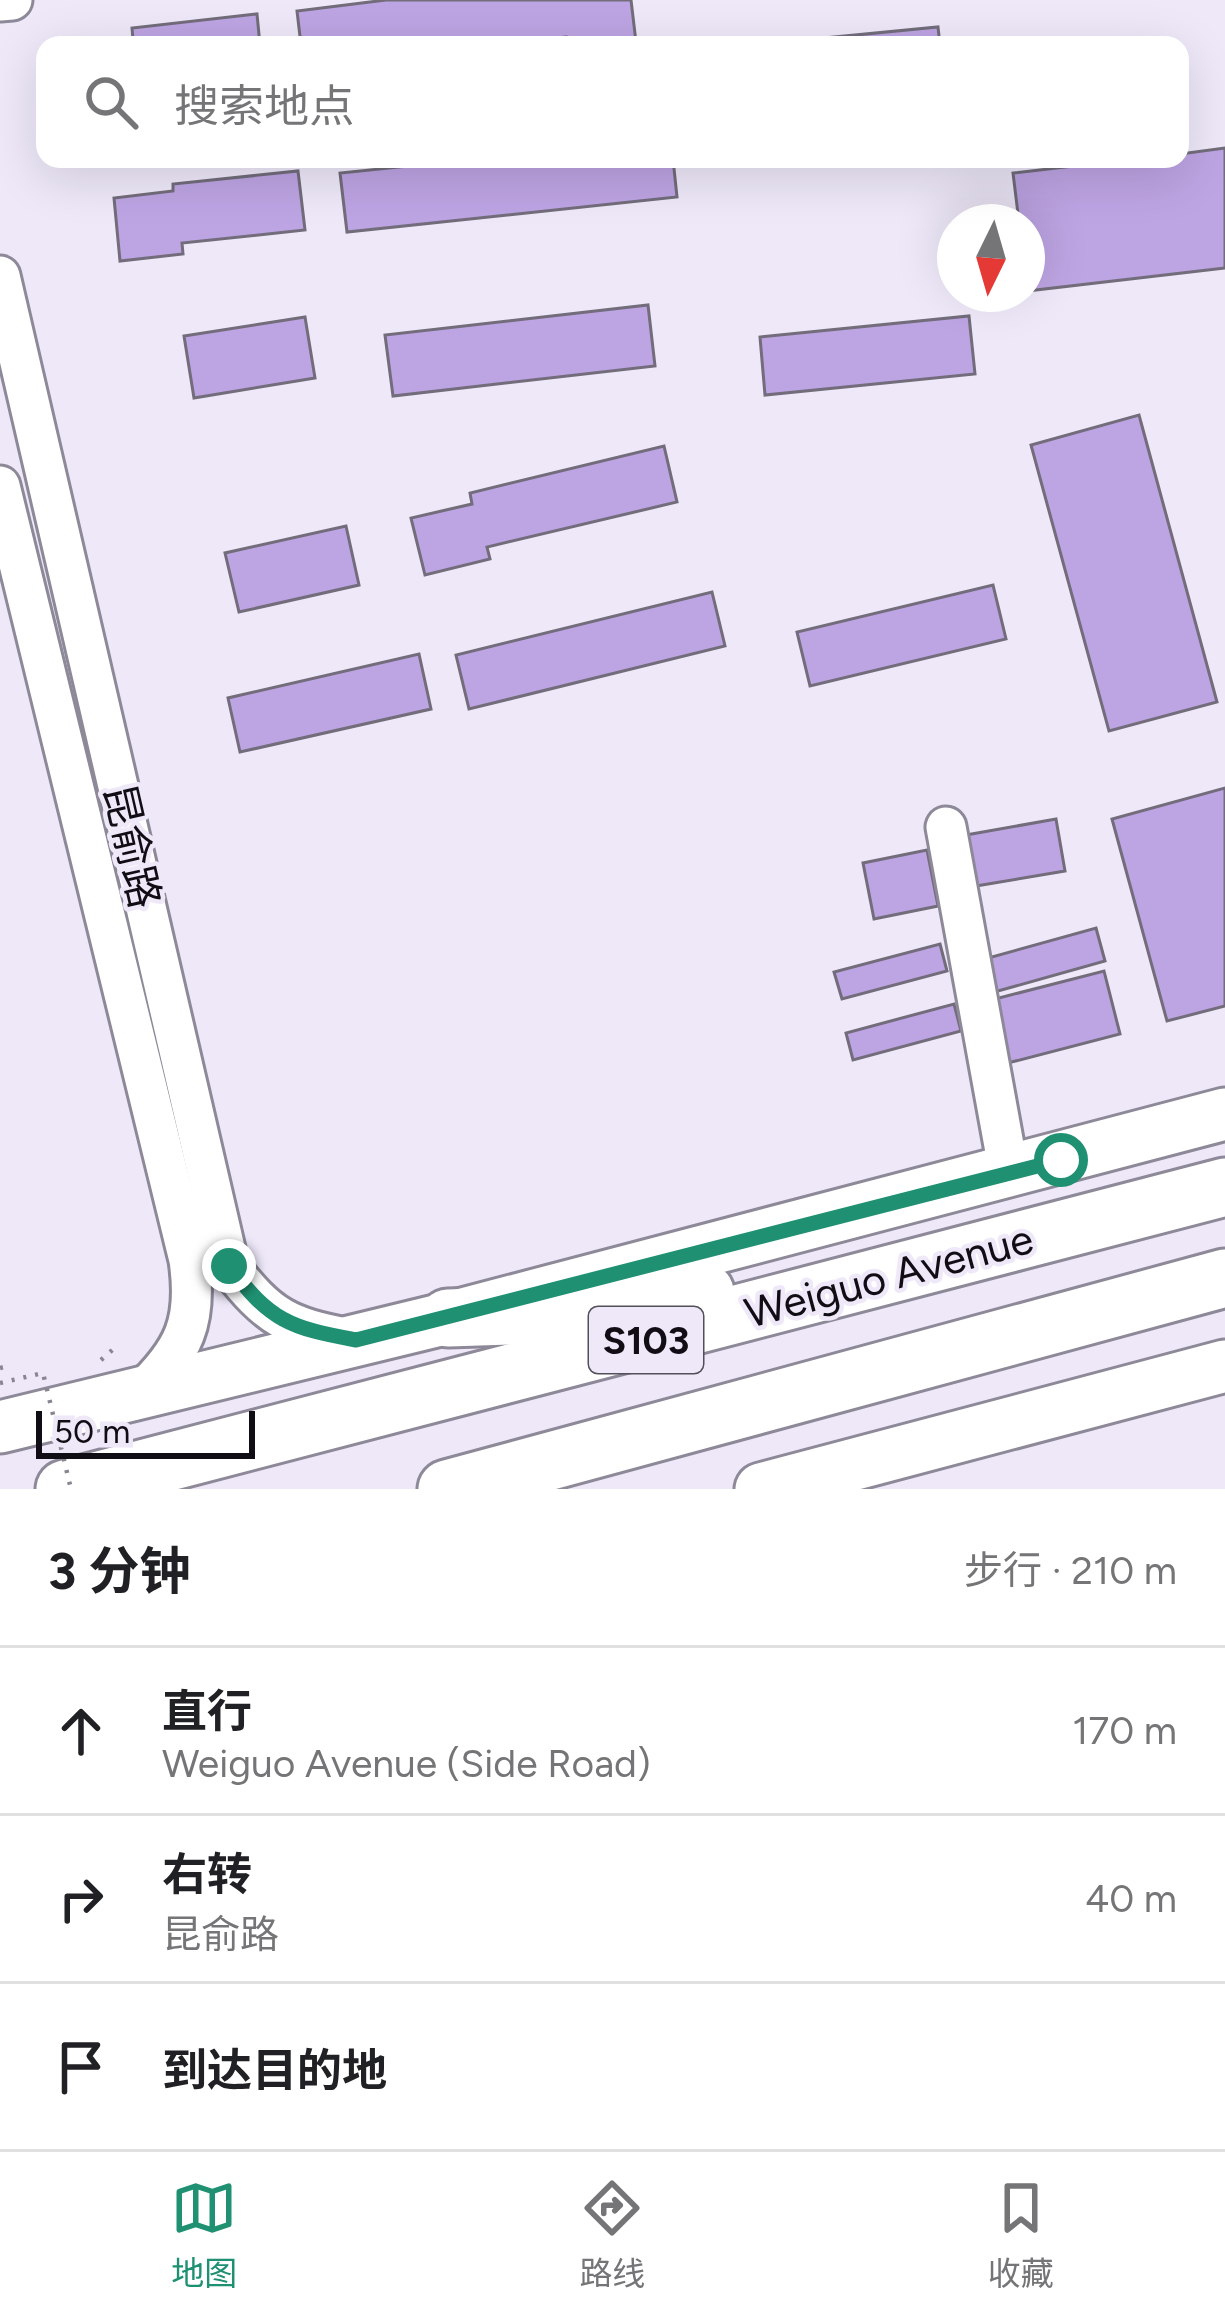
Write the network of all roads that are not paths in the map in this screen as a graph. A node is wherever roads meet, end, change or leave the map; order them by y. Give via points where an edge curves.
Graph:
1 (12, 0) edge
2 (0, 2) edge
3 (0, 276) edge
4 (0, 486) edge
5 (946, 827) dead end
6 (1225, 1114) edge
7 (1009, 1173) junction
8 (1225, 1186) edge
9 (888, 1277) junction
10 (1225, 1278) edge
11 (448, 1318) junction
12 (356, 1340) junction
13 (1225, 1366) edge
14 (140, 1393) junction
15 (0, 1427) edge
16 (68, 1489) edge
17 (447, 1489) edge
18 (761, 1489) edge

1 - 2 street
3 - 12 street, 昆俞路 via 229,1266 257,1303 300,1330
4 - 14 street, 昆俞路 via 194,1292 182,1346
5 - 7 street
6 - 7 main road
7 - 11 main road
8 - 9 highway, Weiguo Avenue / S103
9 - 11 highway via 776,1280 537,1315
9 - 16 highway, Weiguo Avenue / S103
10 - 17 highway, S103
11 - 12 main road
12 - 14 main road
13 - 18 main road
14 - 15 main road

